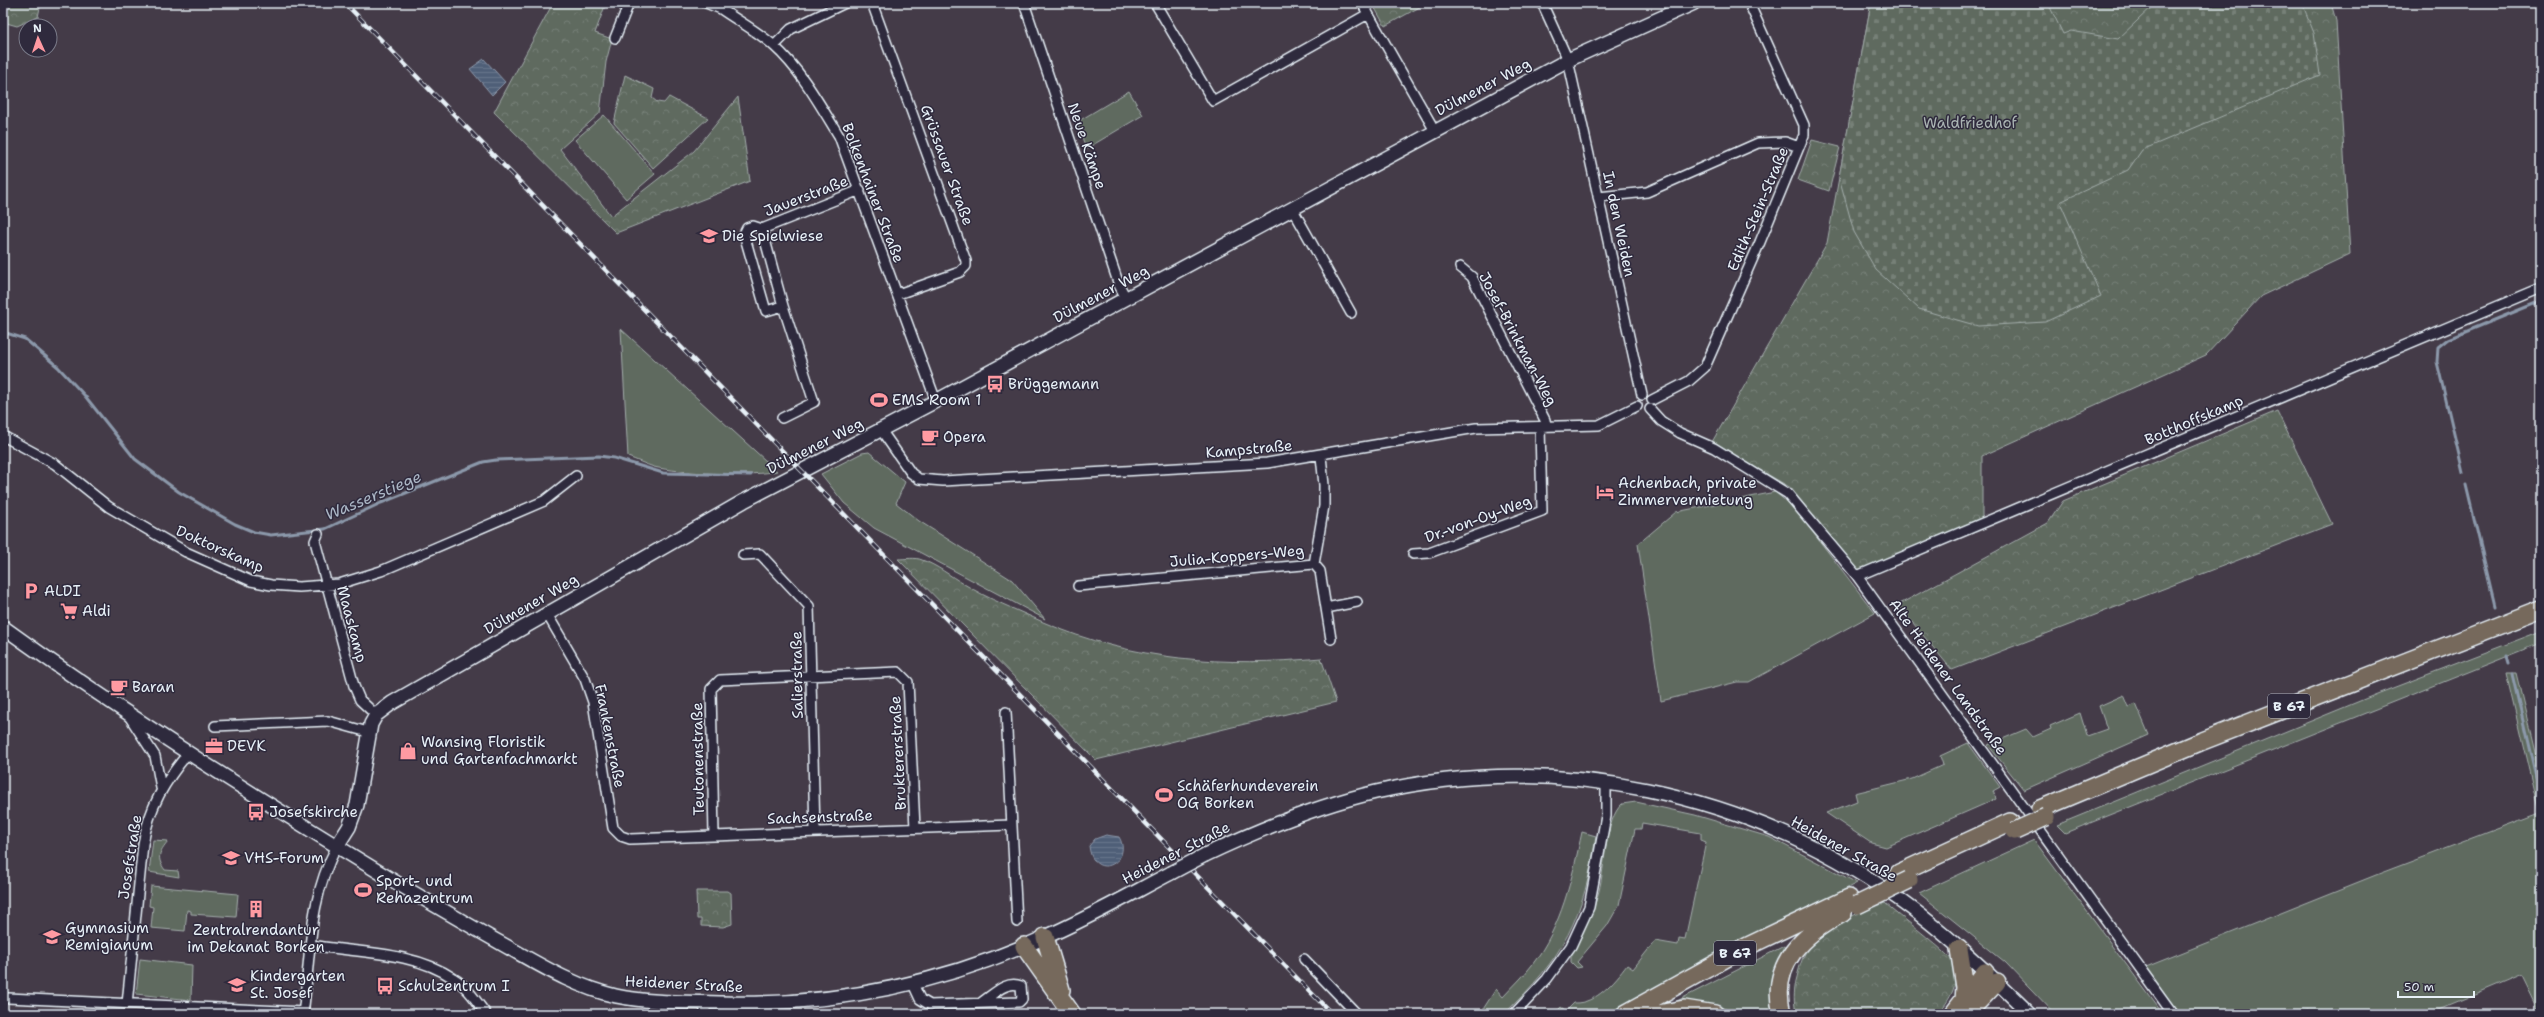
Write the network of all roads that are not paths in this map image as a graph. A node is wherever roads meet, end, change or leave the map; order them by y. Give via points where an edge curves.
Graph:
1 (629, 3) edge
2 (706, 3) edge
3 (845, 3) edge
4 (872, 3) edge
5 (1024, 3) edge
6 (1155, 3) edge
7 (1362, 3) edge
8 (1542, 3) edge
9 (1694, 3) edge
10 (1749, 3) edge
11 (722, 6) edge
12 (1368, 14) junction
13 (615, 38) dead end
14 (774, 46) junction
15 (1568, 60) junction
16 (1435, 131) junction
17 (1799, 147) junction
18 (860, 190) junction
19 (1598, 197) junction
20 (1292, 208) junction
21 (762, 228) junction
22 (1460, 267) dead end
23 (2541, 288) edge
24 (898, 294) junction
25 (1126, 298) junction
26 (783, 306) junction
27 (1351, 312) dead end
28 (1642, 395) junction
29 (1652, 400) junction
30 (936, 401) junction
31 (1637, 406) junction
32 (1650, 409) junction
33 (782, 418) dead end
34 (1543, 427) junction
35 (881, 430) junction
36 (3, 436) edge
37 (1321, 456) junction
38 (576, 476) dead end
39 (318, 534) dead end
40 (1413, 554) dead end
41 (743, 555) dead end
42 (1314, 564) junction
43 (1857, 576) junction
44 (327, 585) junction
45 (1078, 586) dead end
46 (1357, 602) dead end
47 (1326, 608) junction
48 (2541, 609) edge
49 (547, 614) junction
50 (2541, 620) edge
51 (3, 627) edge
52 (1331, 639) dead end
53 (811, 676) junction
54 (126, 712) junction
55 (1006, 712) dead end
56 (376, 715) junction
57 (215, 726) dead end
58 (368, 732) junction
59 (189, 752) junction
60 (1606, 782) junction
61 (161, 788) junction
62 (2043, 813) junction
63 (1010, 825) junction
64 (916, 828) junction
65 (815, 830) junction
66 (714, 836) junction
67 (630, 839) joint
68 (337, 846) junction
69 (1853, 901) junction
70 (1017, 922) dead end
71 (1046, 937) junction
72 (310, 945) junction
73 (1024, 946) junction
74 (1959, 949) junction
75 (1304, 959) dead end
76 (1991, 977) junction
77 (913, 984) junction
78 (8, 998) dead end
79 (1063, 998) junction
80 (982, 1002) dead end
81 (127, 1004) junction
82 (1962, 1007) edge
83 (705, 1008) edge
84 (304, 1013) edge
85 (486, 1014) edge
86 (1072, 1014) edge
87 (1357, 1014) edge
88 (1514, 1014) edge
89 (1625, 1014) edge
90 (1646, 1014) edge
91 (1658, 1014) edge
92 (1715, 1014) edge
93 (1782, 1014) edge
94 (1953, 1014) edge
95 (2030, 1014) edge
96 (2173, 1014) edge

1 - 13 street
2 - 11 street, Bolkenhainer Straße
3 - 14 street via 791,28
4 - 24 street, Grüssauer Straße via 966,261 966,266 960,272
5 - 25 street, Neue Kämpe via 1119,285
6 - 12 street via 1213,101
7 - 12 street
8 - 15 street, In den Weiden
9 - 15 main road, Dülmener Weg
10 - 17 street, Edith-Stein-Straße via 1804,125 1804,135
11 - 14 street, Bolkenhainer Straße
12 - 16 street
14 - 18 street, Bolkenhainer Straße via 817,100 835,130
15 - 16 main road, Dülmener Weg
15 - 19 street, In den Weiden
16 - 20 main road, Dülmener Weg
17 - 19 street via 1786,142 1758,143 1647,192
17 - 29 street, Edith-Stein-Straße via 1705,367 1689,381
18 - 21 street, Jauerstraße
18 - 24 street, Bolkenhainer Straße
19 - 28 street, In den Weiden
20 - 25 main road, Dülmener Weg
20 - 27 street
21 - 26 street, Jauerstraße
21 - 26 street, Jauerstraße via 753,226 747,228 744,234 766,311
22 - 34 street, Josef-Brinkman-Weg via 1472,277 1545,420
23 - 43 street, Botthoffskamp
24 - 30 street, Bolkenhainer Straße
25 - 30 main road, Dülmener Weg
26 - 33 street, Jauerstraße via 814,402
28 - 29 street via 1649,396
28 - 31 street via 1637,398
29 - 32 street
30 - 35 main road, Dülmener Weg
31 - 32 street via 1642,411
31 - 34 street, Kampstraße via 1599,425
32 - 43 street, Alte Heidener Landstraße via 1661,421 1714,448 1788,494
34 - 37 street, Kampstraße via 1476,428
34 - 40 street, Dr.-von-Oy-Weg via 1542,511 1429,553
35 - 37 street, Kampstraße via 919,479 943,481 1267,463
35 - 49 main road, Dülmener Weg via 744,501
36 - 44 street, Doktorskamp via 55,464 109,507 186,552 251,581 299,587
37 - 42 street, Julia-Koppers-Weg via 1324,506
38 - 44 street, Doktorskamp via 544,502 505,520 381,571 339,584
39 - 44 street, Maaskamp via 315,541
41 - 53 street, Salierstraße via 760,554 809,606
42 - 45 street, Julia-Koppers-Weg
42 - 47 street via 1320,570
43 - 96 street, Alte Heidener Landstraße
44 - 56 street, Maaskamp via 354,686 360,700
46 - 47 street
47 - 52 street
48 - 62 highway, B 67 via 2200,742
49 - 56 main road, Dülmener Weg
49 - 67 street, Frankenstraße via 585,679 593,702 613,828 621,836
50 - 62 highway, B 67
51 - 54 main road, Heidener Straße
53 - 64 street, Bruktererstraße via 898,672 908,682
53 - 65 street, Salierstraße
53 - 66 street, Teutonenstraße via 720,680 711,689
54 - 59 main road, Heidener Straße
54 - 61 street, Josefstraße via 155,756
55 - 63 street
56 - 58 main road
57 - 58 street via 328,721
58 - 68 main road via 357,805 349,827
59 - 61 street, Josefstraße
59 - 68 main road, Heidener Straße
60 - 71 main road, Heidener Straße, bridge via 1490,776 1406,786 1337,802 1296,815 1205,855
60 - 74 main road, Heidener Straße via 1654,790 1700,802 1735,813 1794,838 1854,870 1897,898
60 - 88 street via 1606,816 1589,907 1571,946 1547,979
61 - 81 street, Josefstraße via 145,834
62 - 69 highway, B 67, bridge
63 - 64 street, Sachsenstraße
63 - 70 street
64 - 65 street, Sachsenstraße
65 - 66 street, Sachsenstraße
66 - 67 street, Sachsenstraße
68 - 72 street via 319,888
68 - 83 main road, Heidener Straße via 446,912 550,971 583,986 637,999
69 - 89 highway, B 67 via 1748,946
69 - 90 highway, B 67
69 - 93 highway via 1794,948 1780,984 1779,1002
71 - 73 main road, Heidener Straße
71 - 79 highway
72 - 84 street
72 - 85 street via 401,957 432,965 455,978
73 - 77 main road, Heidener Straße via 967,968
73 - 79 highway
74 - 76 main road, Heidener Straße
74 - 82 highway via 1965,987
75 - 87 street
76 - 82 highway
76 - 95 main road, Heidener Straße
77 - 80 street via 920,999 930,1005
77 - 83 main road, Heidener Straße via 826,999
78 - 81 street
79 - 86 highway
81 - 84 street
82 - 94 highway
91 - 92 highway via 1684,1009

